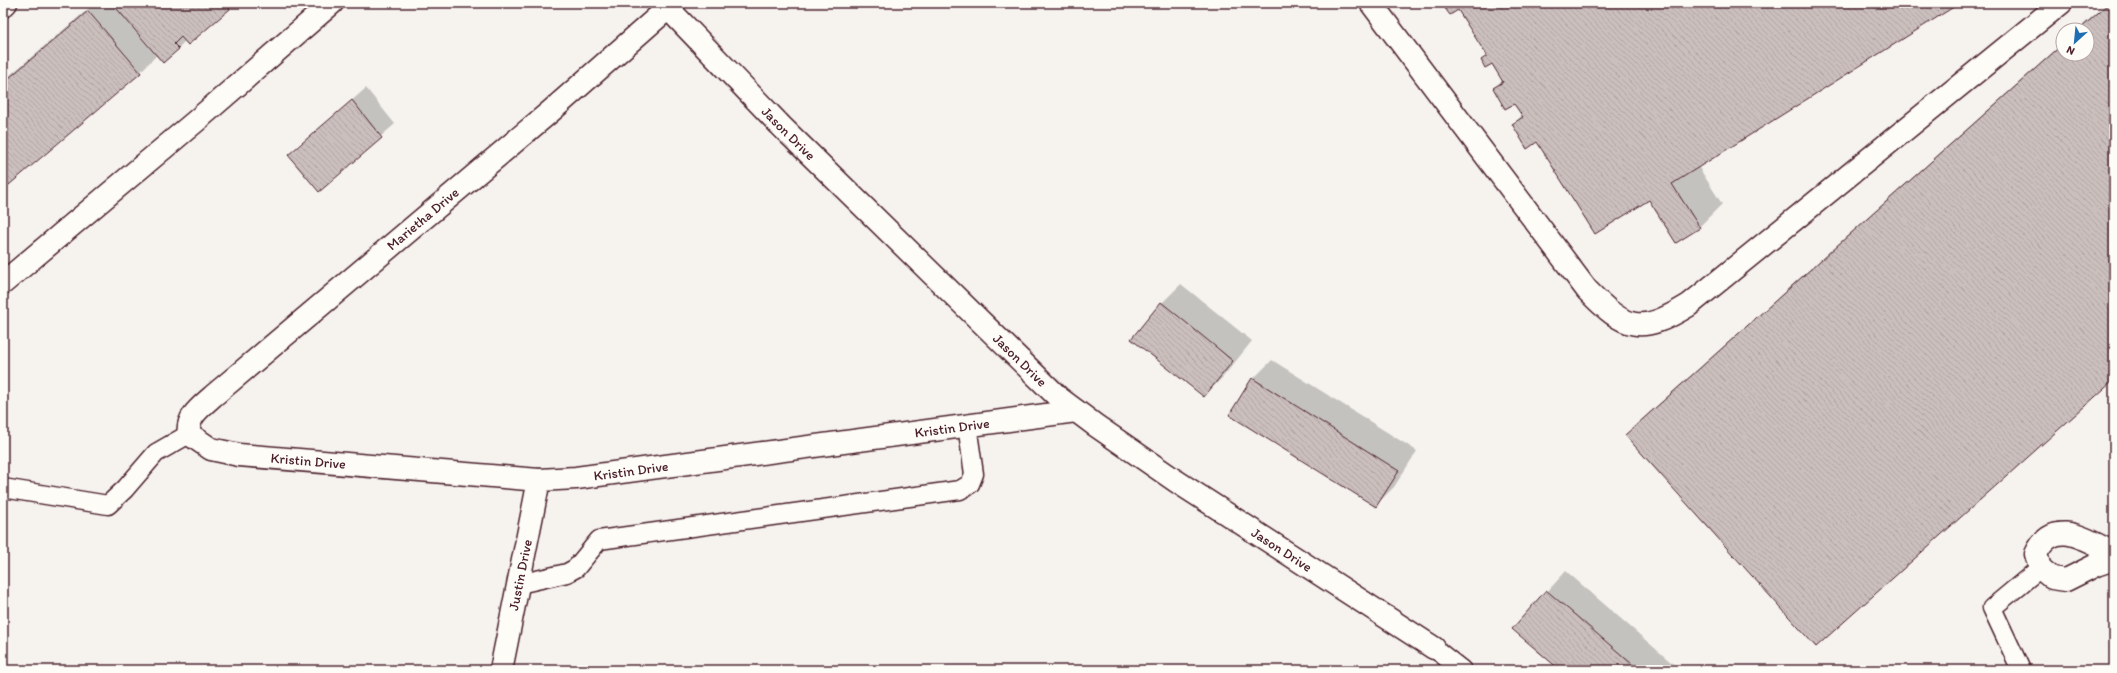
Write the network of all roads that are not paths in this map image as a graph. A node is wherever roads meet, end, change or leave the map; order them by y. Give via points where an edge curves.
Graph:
1 (6, 3) edge
2 (332, 3) edge
3 (1371, 3) edge
4 (2061, 3) edge
5 (665, 5) edge
6 (3, 6) edge
7 (3, 283) edge
8 (1076, 411) junction
9 (967, 425) junction
10 (189, 434) junction
11 (539, 480) junction
12 (3, 488) edge
13 (2114, 553) edge
14 (2114, 559) edge
15 (2040, 568) junction
16 (519, 584) junction
17 (1434, 648) joint
18 (501, 670) edge
19 (1462, 670) edge
20 (2021, 670) edge

1 - 6 street
2 - 7 street
3 - 4 street via 1587,290 1615,317 1629,324 1641,324 1666,319 1689,305
5 - 8 street, Jason Drive via 782,127 1025,366
5 - 10 street, Marietha Drive via 551,111 213,396 189,420
8 - 9 street, Kristin Drive
8 - 17 street, Jason Drive via 1176,481
9 - 11 street, Kristin Drive via 576,478
9 - 16 lane via 974,474 970,484 960,490 600,540 576,568 567,574
10 - 11 street, Kristin Drive via 211,449 239,455
10 - 12 lane via 156,453 108,505
11 - 16 street, Justin Drive
13 - 15 street via 2071,534 2055,533 2042,542 2036,554
14 - 15 street via 2066,580 2052,578
15 - 20 lane via 1992,608
16 - 18 street, Justin Drive
17 - 19 lane

